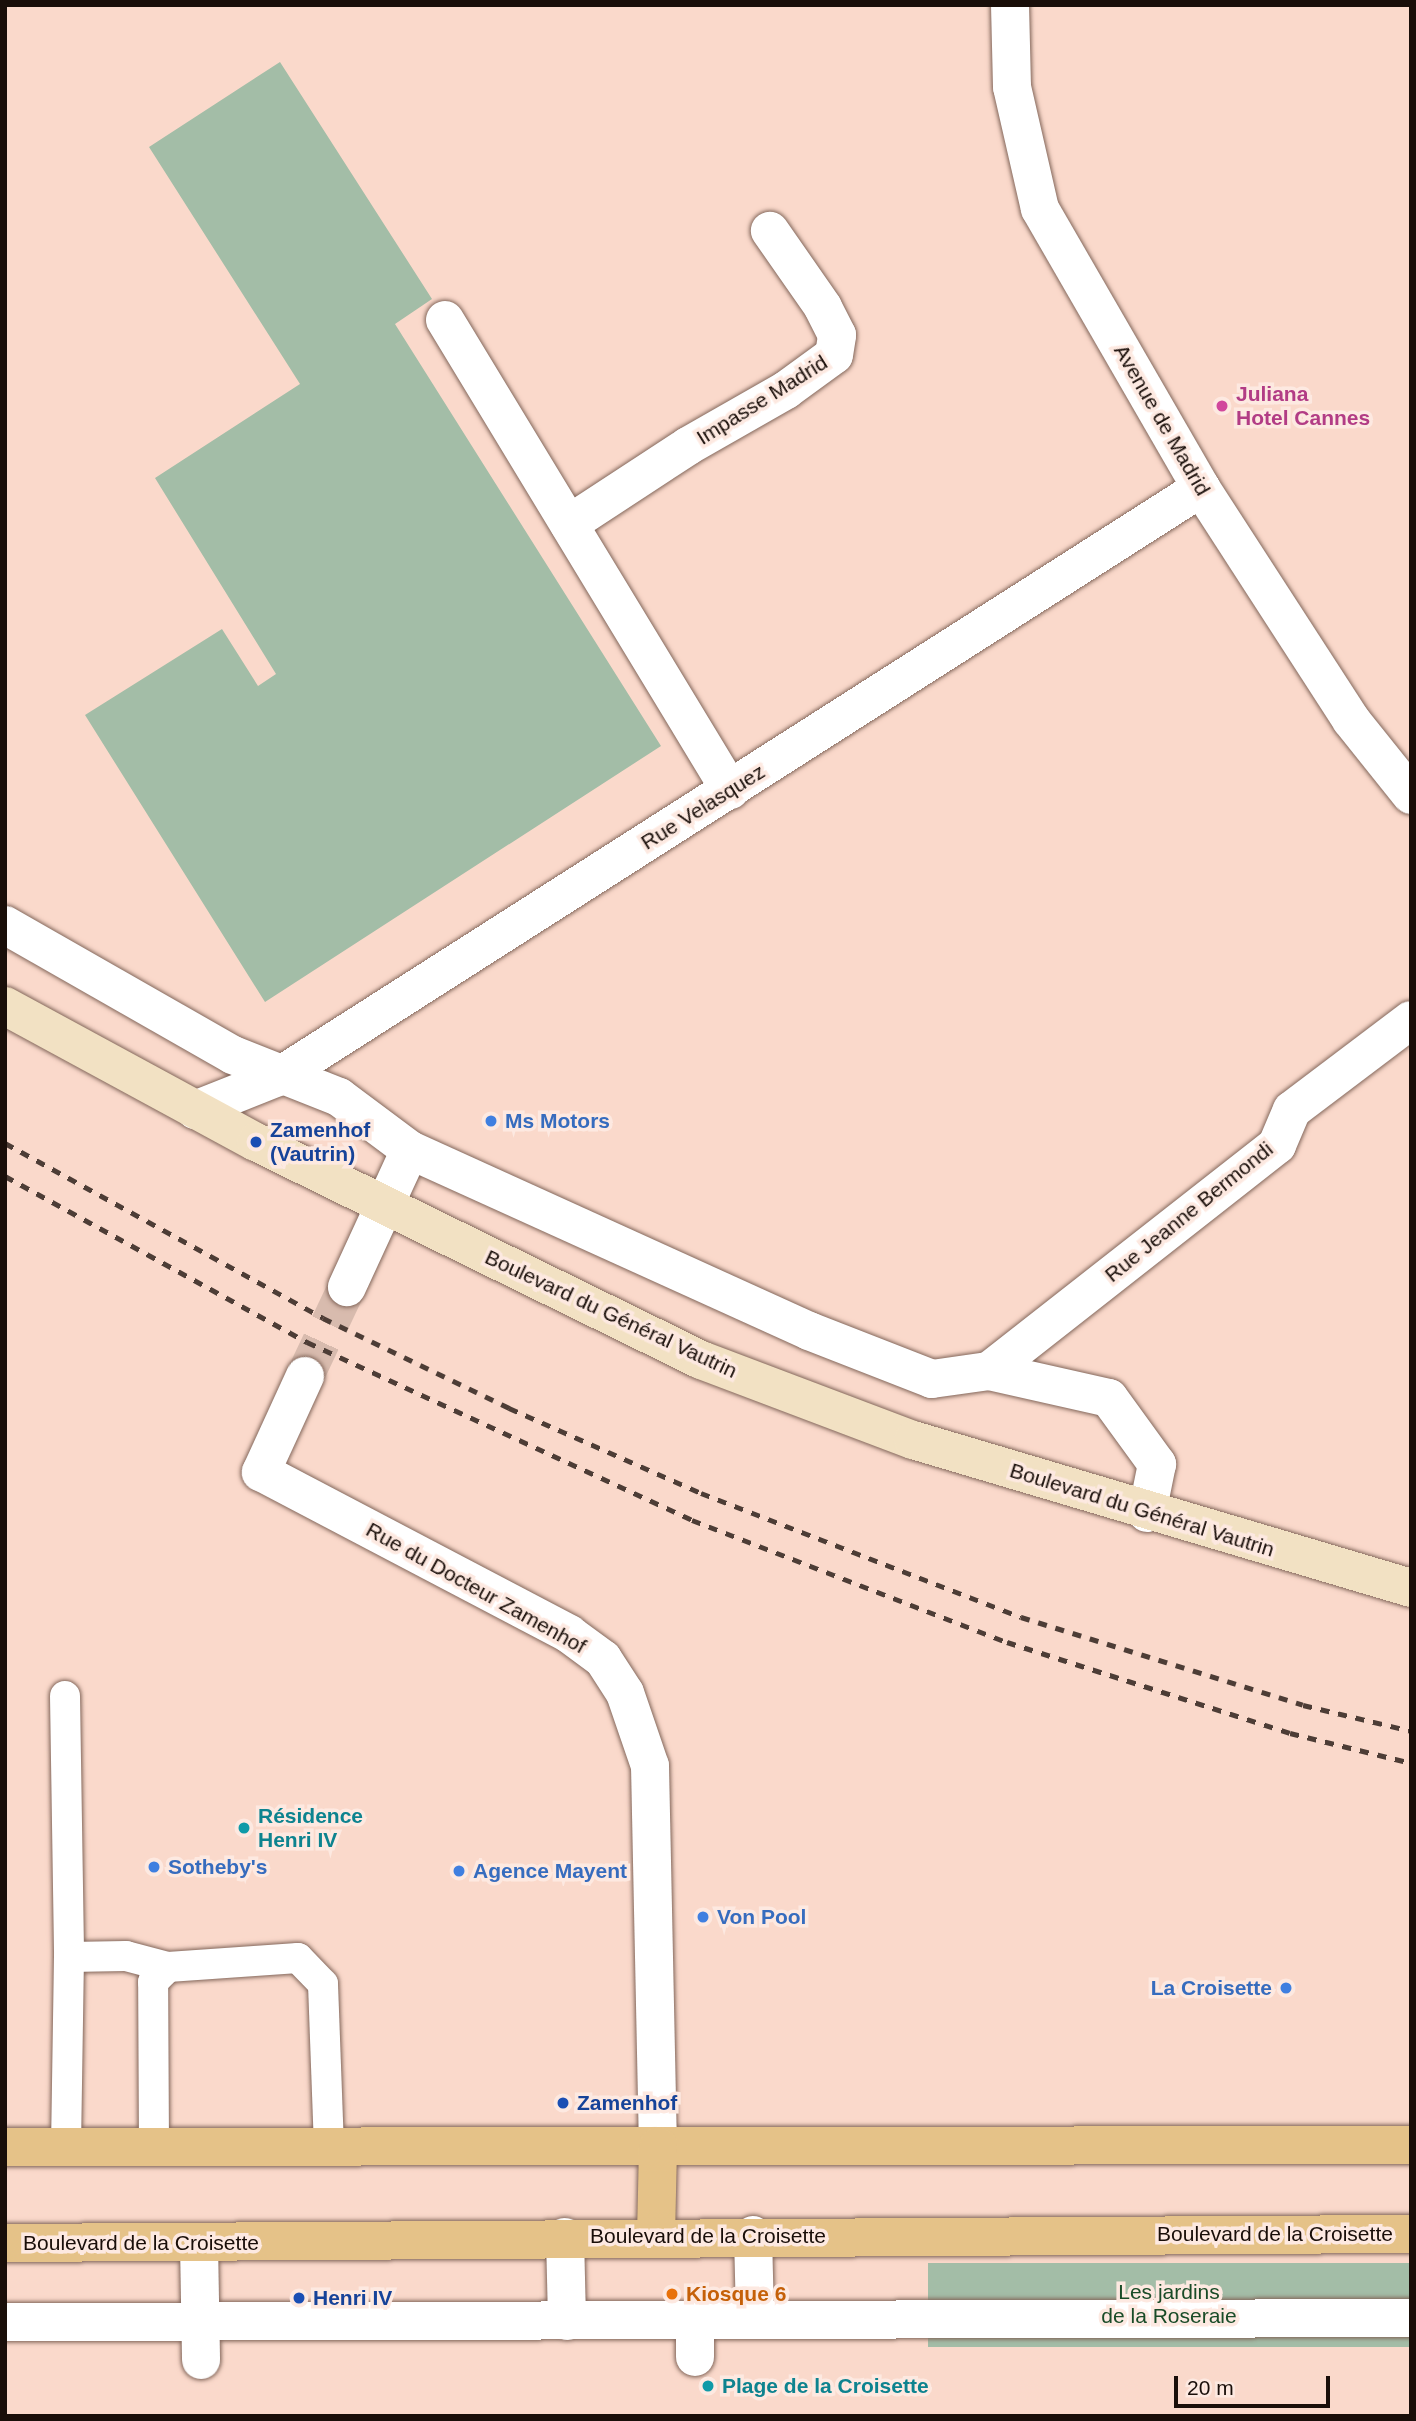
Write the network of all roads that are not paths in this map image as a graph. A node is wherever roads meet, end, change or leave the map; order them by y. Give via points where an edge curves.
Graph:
1 (1010, 5) edge
2 (770, 231) dead end
3 (445, 320) dead end
4 (1201, 488) junction
5 (569, 524) junction
6 (730, 790) junction
7 (1411, 795) edge
8 (5, 925) edge
9 (5, 1006) edge
10 (1411, 1020) edge
11 (278, 1077) junction
12 (195, 1110) junction
13 (410, 1150) junction
14 (386, 1206) junction
15 (347, 1287) tunnel mouth
16 (989, 1371) junction
17 (305, 1377) tunnel mouth
18 (1147, 1513) junction
19 (1411, 1588) edge
20 (65, 1696) dead end
21 (69, 1957) junction
22 (167, 1967) junction
23 (658, 2146) junction
24 (1411, 2146) edge
25 (5, 2147) edge
26 (66, 2147) junction
27 (154, 2147) junction
28 (330, 2147) junction
29 (1411, 2234) edge
30 (753, 2235) junction
31 (656, 2236) junction
32 (565, 2237) junction
33 (5, 2243) edge
34 (199, 2243) junction
35 (1411, 2318) edge
36 (755, 2319) junction
37 (200, 2321) junction
38 (567, 2321) junction
39 (5, 2322) edge
40 (201, 2360) dead end

1 - 4 street, Avenue de Madrid via 1012,87 1040,209
2 - 5 street, Impasse Madrid via 823,307 837,335 834,355
3 - 5 street
4 - 6 street, Rue Velasquez
4 - 7 street, Avenue de Madrid via 1351,720
5 - 6 street
6 - 11 street, Rue Velasquez
8 - 11 street
9 - 12 main road, Boulevard du Général Vautrin
10 - 16 street, Rue Jeanne Bermondi via 1292,1110 1277,1145
11 - 12 street, Rue Velasquez
11 - 13 street via 339,1097
12 - 14 main road, Boulevard du Général Vautrin
13 - 14 street
13 - 16 street via 868,1356 932,1379
14 - 15 street
14 - 18 main road, Boulevard du Général Vautrin via 701,1360 913,1440
16 - 18 street via 1109,1398 1157,1464
17 - 23 street, Rue du Docteur Zamenhof via 261,1472 569,1634 603,1659 625,1693 650,1766
18 - 19 main road, Boulevard du Général Vautrin
20 - 21 lane
21 - 22 lane via 125,1956
21 - 26 lane
22 - 27 lane via 153,1982
22 - 28 lane via 298,1958 323,1984
23 - 24 main road
23 - 28 main road
23 - 31 main road
25 - 26 main road
26 - 27 main road
27 - 28 main road
29 - 30 main road, Boulevard de la Croisette
30 - 31 main road, Boulevard de la Croisette
30 - 36 street
31 - 32 main road, Boulevard de la Croisette
32 - 34 main road, Boulevard de la Croisette
32 - 38 street
33 - 34 main road, Boulevard de la Croisette
34 - 37 street
35 - 36 street
36 - 38 street via 695,2339
37 - 38 street
37 - 39 street
37 - 40 street

